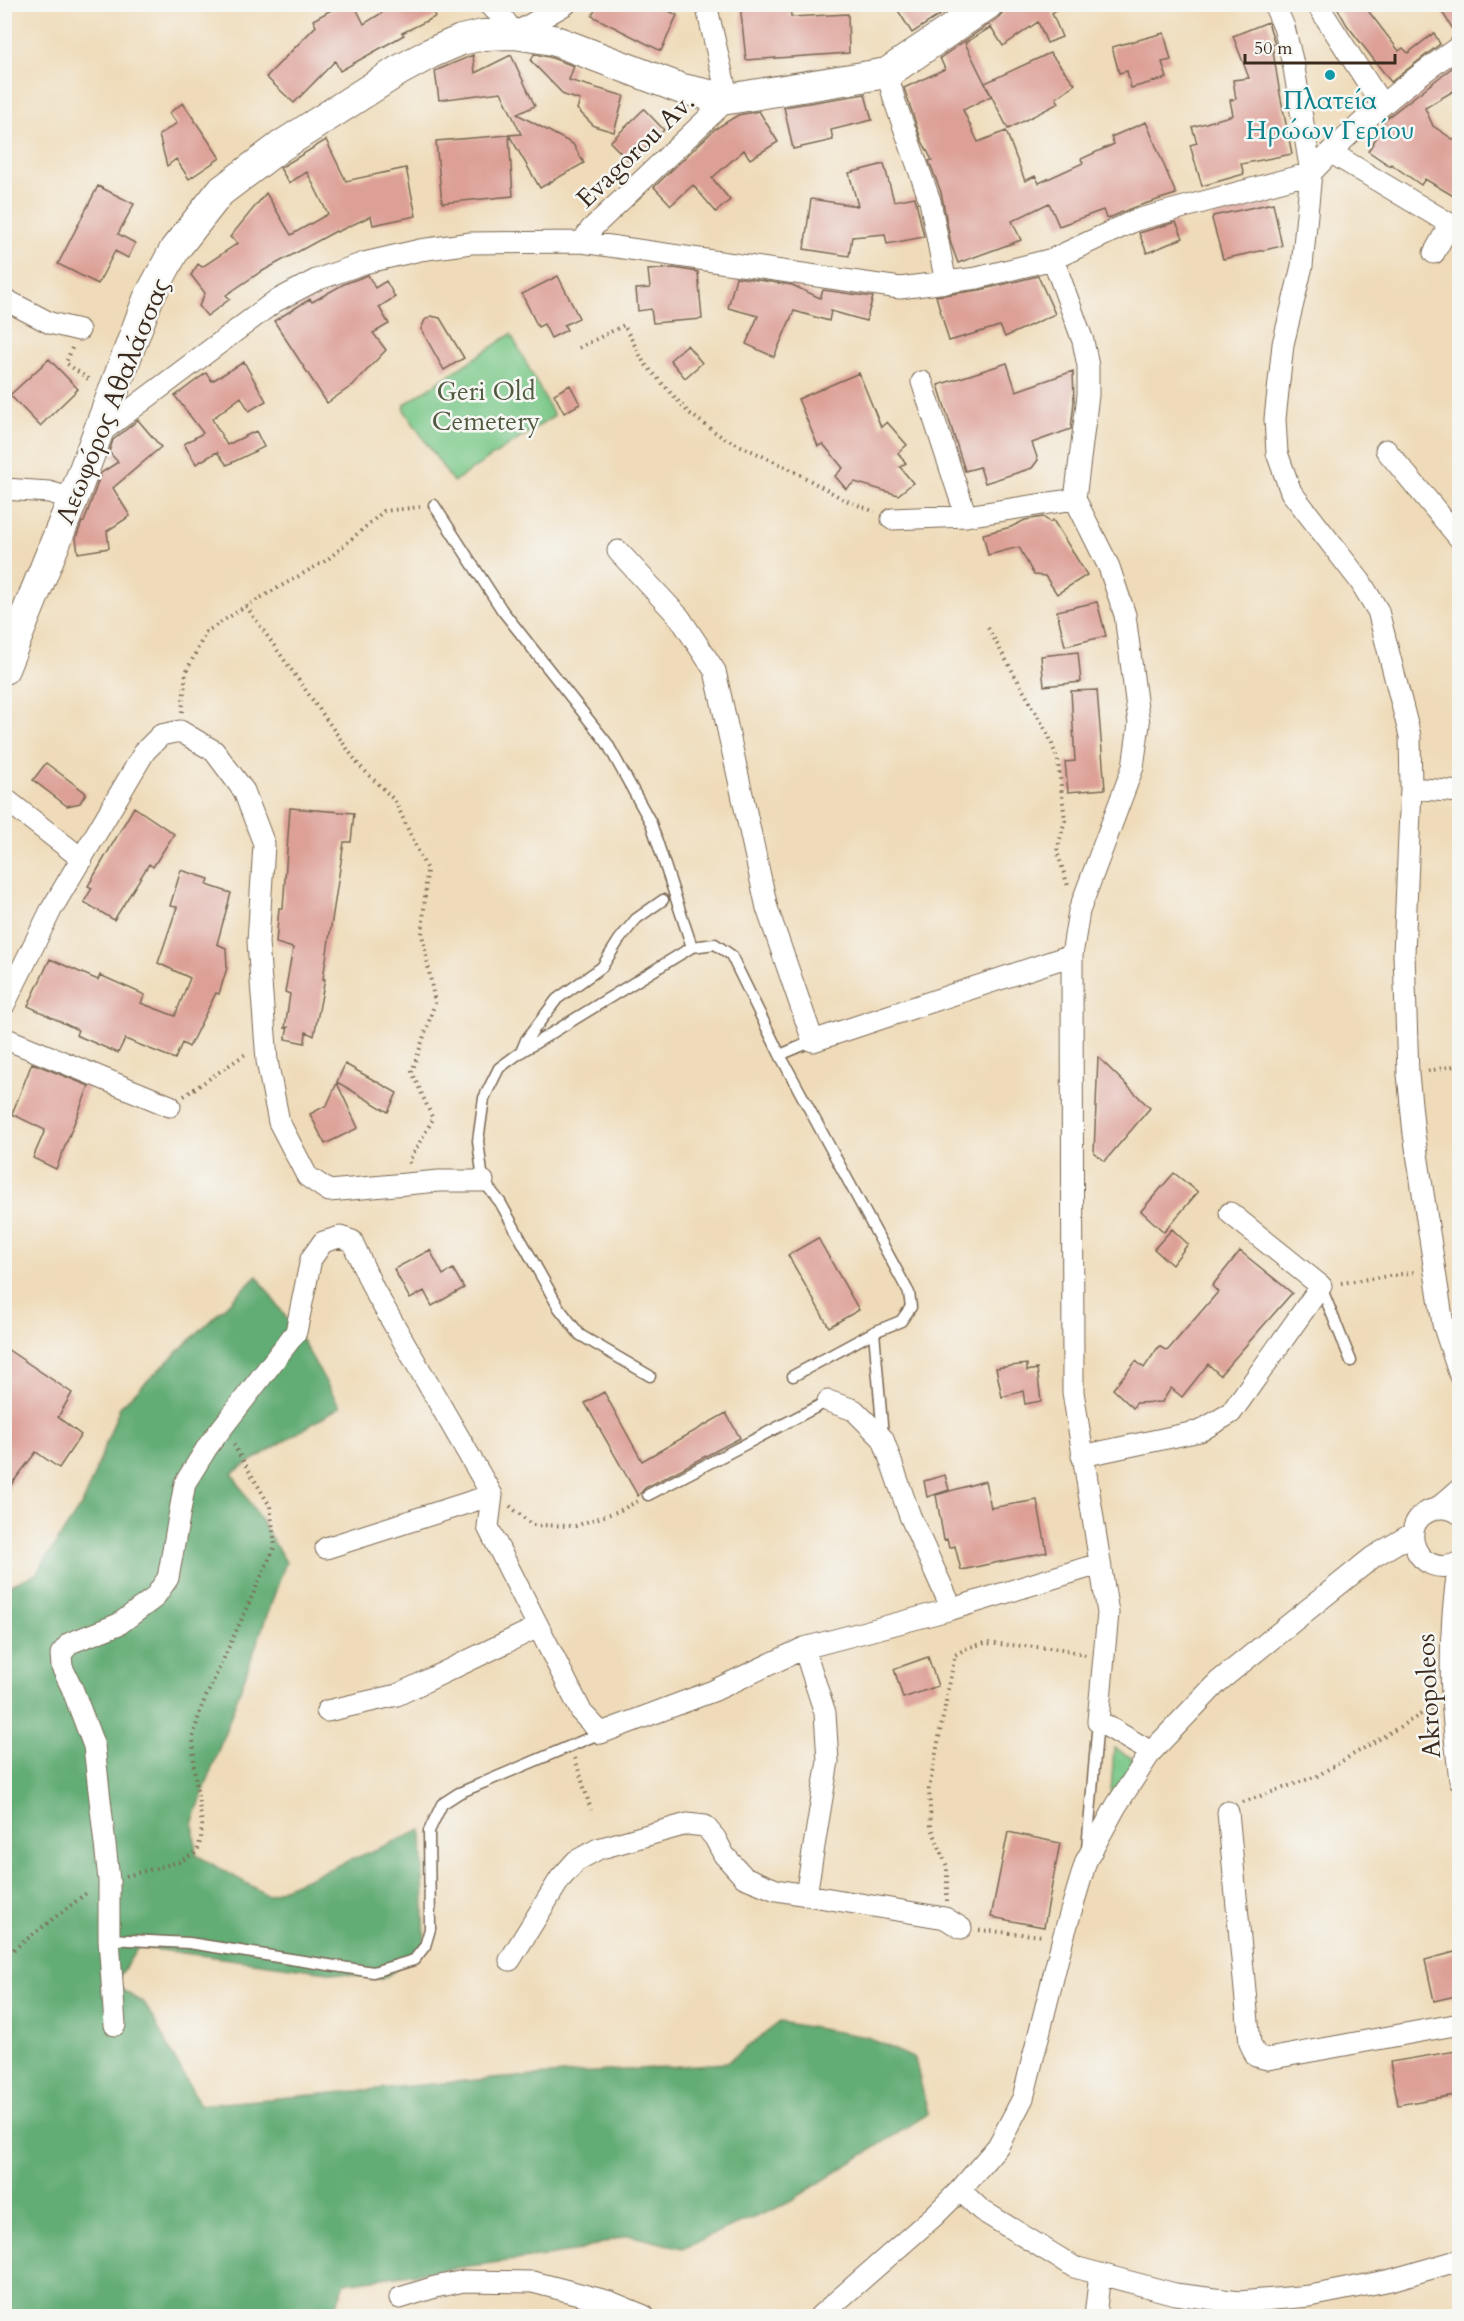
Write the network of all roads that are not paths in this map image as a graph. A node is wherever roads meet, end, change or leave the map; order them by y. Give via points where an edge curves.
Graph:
1 (488, 4) edge
2 (566, 4) edge
3 (706, 4) edge
4 (988, 4) edge
5 (1274, 4) edge
6 (1317, 4) edge
7 (514, 34) junction
8 (1460, 46) edge
9 (887, 73) junction
10 (728, 99) junction
11 (1377, 99) junction
12 (1330, 152) junction
13 (1311, 173) junction
14 (582, 242) junction
15 (1434, 253) dead end
16 (1053, 259) junction
17 (946, 283) junction
18 (4, 299) edge
19 (79, 330) road end
20 (922, 382) dead end
21 (96, 436) junction
22 (1386, 450) dead end
23 (4, 489) edge
24 (73, 499) junction
25 (1075, 499) junction
26 (434, 505) road end
27 (966, 516) junction
28 (892, 519) road end
29 (1460, 539) edge
30 (618, 551) dead end
31 (4, 669) edge
32 (1411, 788) junction
33 (1460, 792) edge
34 (4, 798) edge
35 (82, 859) junction
36 (663, 900) dead end
37 (692, 947) junction
38 (1072, 955) junction
39 (4, 1005) edge
40 (4, 1038) edge
41 (813, 1041) junction
42 (521, 1052) junction
43 (780, 1055) junction
44 (170, 1106) road end
45 (483, 1181) junction
46 (1230, 1214) dead end
47 (1321, 1286) junction
48 (874, 1332) junction
49 (1351, 1360) dead end
50 (650, 1376) dead end
51 (794, 1376) dead end
52 (1460, 1376) edge
53 (828, 1401) joint
54 (883, 1439) junction
55 (1082, 1456) junction
56 (1460, 1489) edge
57 (492, 1495) junction
58 (648, 1495) road end
59 (1438, 1508) junction
60 (1460, 1514) edge
61 (1413, 1533) junction
62 (326, 1548) dead end
63 (1373, 1557) junction
64 (1445, 1563) edge
65 (1099, 1564) junction
66 (952, 1609) junction
67 (538, 1627) junction
68 (804, 1648) junction
69 (327, 1711) dead end
70 (1098, 1720) junction
71 (601, 1733) junction
72 (1150, 1752) junction
73 (1458, 1755) edge
74 (1460, 1780) edge
75 (1228, 1812) road end
76 (1086, 1861) junction
77 (806, 1895) junction
78 (953, 1923) road end
79 (109, 1939) junction
80 (510, 1960) dead end
81 (1460, 2024) edge
82 (115, 2025) dead end
83 (960, 2190) junction
84 (1460, 2260) edge
85 (1100, 2274) junction
86 (400, 2298) dead end
87 (644, 2316) edge
88 (820, 2316) edge
89 (1095, 2316) edge

1 - 7 street
2 - 7 street
3 - 10 street
4 - 9 main road
5 - 13 street via 1294,68
6 - 11 street
7 - 10 main road, Λεωφόρος Αθαλάσσας via 553,40 682,89
7 - 21 main road, Λεωφόρος Αθαλάσσας via 462,40 398,70 290,140 220,192 175,249 148,299
8 - 11 street
9 - 10 main road
9 - 17 street via 930,201
10 - 14 street, Evagorou Av.
11 - 12 street
12 - 13 street
12 - 15 street via 1450,224
13 - 16 street via 1136,220
13 - 32 street via 1302,266 1282,344 1276,453 1291,492 1360,581 1378,611 1410,736
14 - 17 street via 900,288
14 - 21 street via 471,243 420,250 364,263 316,280 274,302
16 - 17 street
16 - 25 street via 1083,341 1088,366
18 - 19 street via 50,323
20 - 27 street
21 - 24 main road, Λεωφόρος Αθαλάσσας
22 - 29 street
23 - 24 street via 48,492
24 - 31 main road, Λεωφόρος Αθαλάσσας
25 - 27 street
25 - 38 street via 1109,567 1125,615 1139,724 1133,767 1079,912
26 - 37 lane via 502,610 607,743 651,823
27 - 28 street
30 - 41 street via 680,618 715,671 766,908
32 - 33 street
32 - 52 street via 1404,954 1407,1074 1443,1324
34 - 35 street
35 - 39 street via 51,910
35 - 45 street via 145,751 161,735 180,731 214,751 244,791 264,844 258,942 267,1061 279,1122 307,1176 330,1191 439,1180
36 - 42 lane via 636,919 602,967 557,999
37 - 42 lane
37 - 43 lane via 715,944 731,955
38 - 41 street
38 - 55 street via 1073,1392
40 - 44 street
41 - 43 lane
42 - 45 lane via 500,1068 483,1098 478,1141
43 - 48 lane via 909,1293 910,1307 901,1321
45 - 50 lane via 500,1202 560,1308 580,1335
46 - 47 street
47 - 49 lane
47 - 55 street via 1231,1413 1200,1431
48 - 51 lane
48 - 54 lane
53 - 54 street via 855,1410
53 - 58 lane
54 - 66 street via 910,1516
55 - 65 street
56 - 59 street
57 - 62 street
57 - 67 street via 488,1527
57 - 79 street via 374,1290 352,1241 340,1237 323,1242 310,1259 296,1332 185,1483 168,1578 154,1598 119,1624 70,1643 62,1654 62,1667 94,1746 109,1880
59 - 60 street
59 - 61 street via 1421,1516
61 - 63 street
61 - 64 street via 1416,1552
63 - 64 street
63 - 72 street via 1218,1682
64 - 73 street, Akropoleos via 1452,1610 1451,1696
65 - 66 street
65 - 70 street via 1108,1613
66 - 68 street
67 - 69 street via 397,1695
67 - 71 street via 582,1713
68 - 71 street via 713,1691
68 - 77 street via 825,1713 828,1761
70 - 72 street
70 - 76 lane
71 - 79 lane via 459,1793 442,1804 429,1831 430,1929 425,1946 414,1960 373,1972 189,1944
72 - 76 street
73 - 74 street, Akropoleos
75 - 81 street via 1250,2043 1256,2056 1268,2059
76 - 83 street via 1023,2098 998,2146
77 - 78 street
77 - 80 street via 776,1890 744,1877 724,1856 705,1826 687,1824 598,1849 576,1861 560,1879
79 - 82 street
83 - 85 street via 981,2210 1074,2266
83 - 88 street
84 - 85 street via 1391,2280 1310,2296 1239,2302 1175,2294
85 - 89 street
86 - 87 street via 464,2281 533,2282 610,2302

